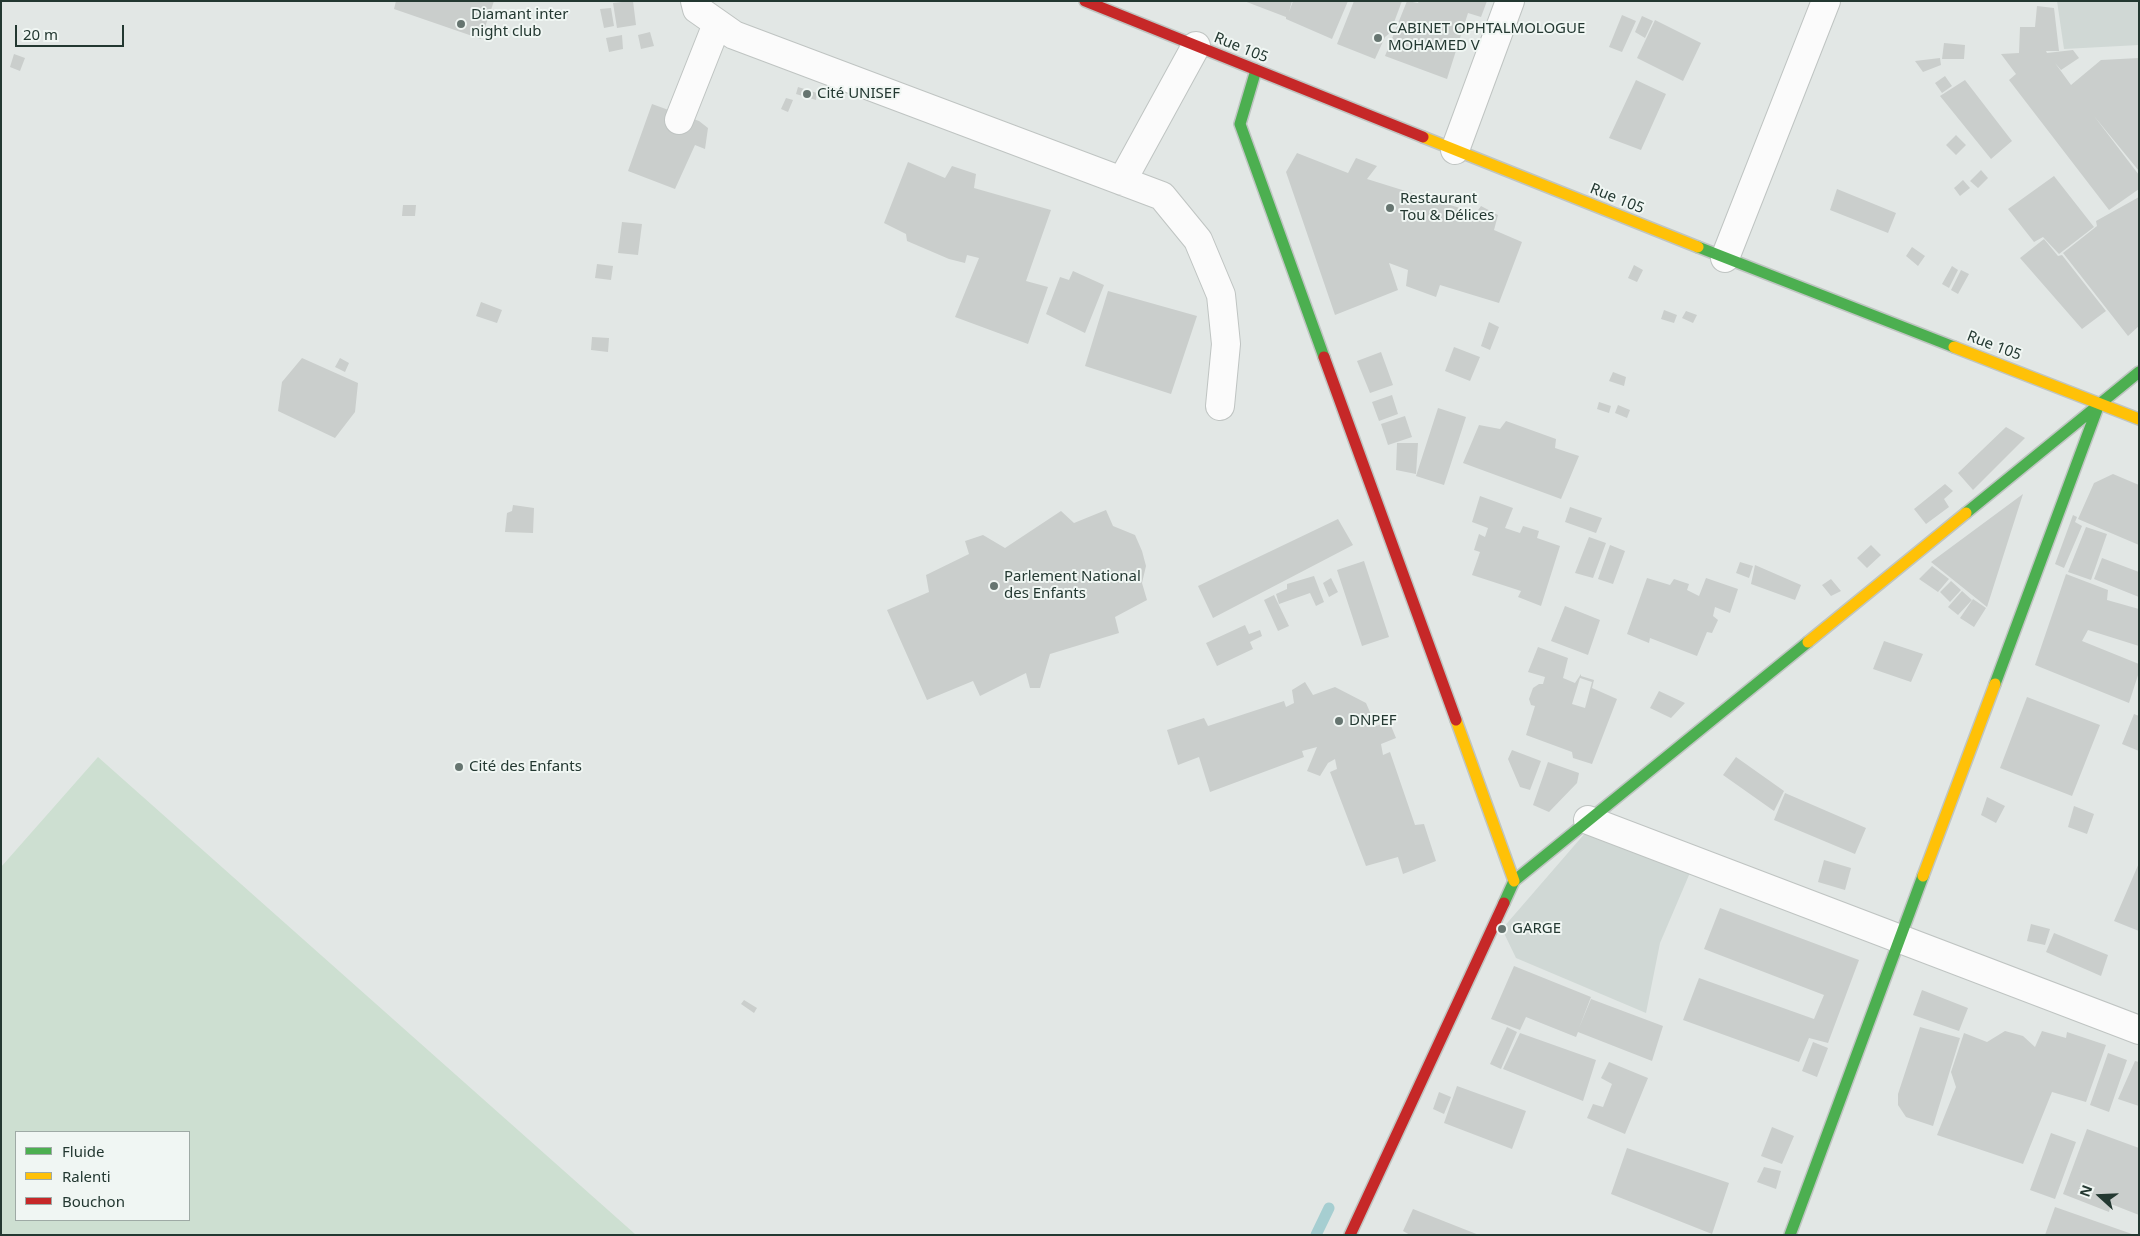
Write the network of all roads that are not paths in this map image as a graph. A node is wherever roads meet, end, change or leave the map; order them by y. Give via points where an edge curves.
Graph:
1 (695, 1) edge
2 (1086, 1) edge
3 (1510, 1) edge
4 (1826, 1) edge
5 (717, 24) junction
6 (1196, 46) junction
7 (1256, 70) junction
8 (679, 120) dead end
9 (1455, 150) junction
10 (1122, 181) junction
11 (1724, 258) junction
12 (2139, 372) edge
13 (2099, 403) junction
14 (1220, 406) dead end
15 (2139, 419) edge
16 (1588, 820) junction
17 (1514, 881) junction
18 (1900, 939) junction
19 (2139, 1030) edge
20 (1350, 1235) edge
21 (1790, 1235) edge

1 - 5 street via 697,9
2 - 6 street, Rue 105
3 - 9 street
4 - 11 street
5 - 8 street
5 - 10 street via 734,35
6 - 7 street, Rue 105
6 - 10 street
7 - 9 street, Rue 105
7 - 17 street via 1240,124
9 - 11 street, Rue 105
10 - 14 street via 1162,196 1198,240 1222,295 1226,344
11 - 13 street, Rue 105
12 - 13 street
13 - 15 street, Rue 105
13 - 16 street
13 - 18 street
16 - 17 street
16 - 18 street
17 - 20 street
18 - 19 street
18 - 21 street

